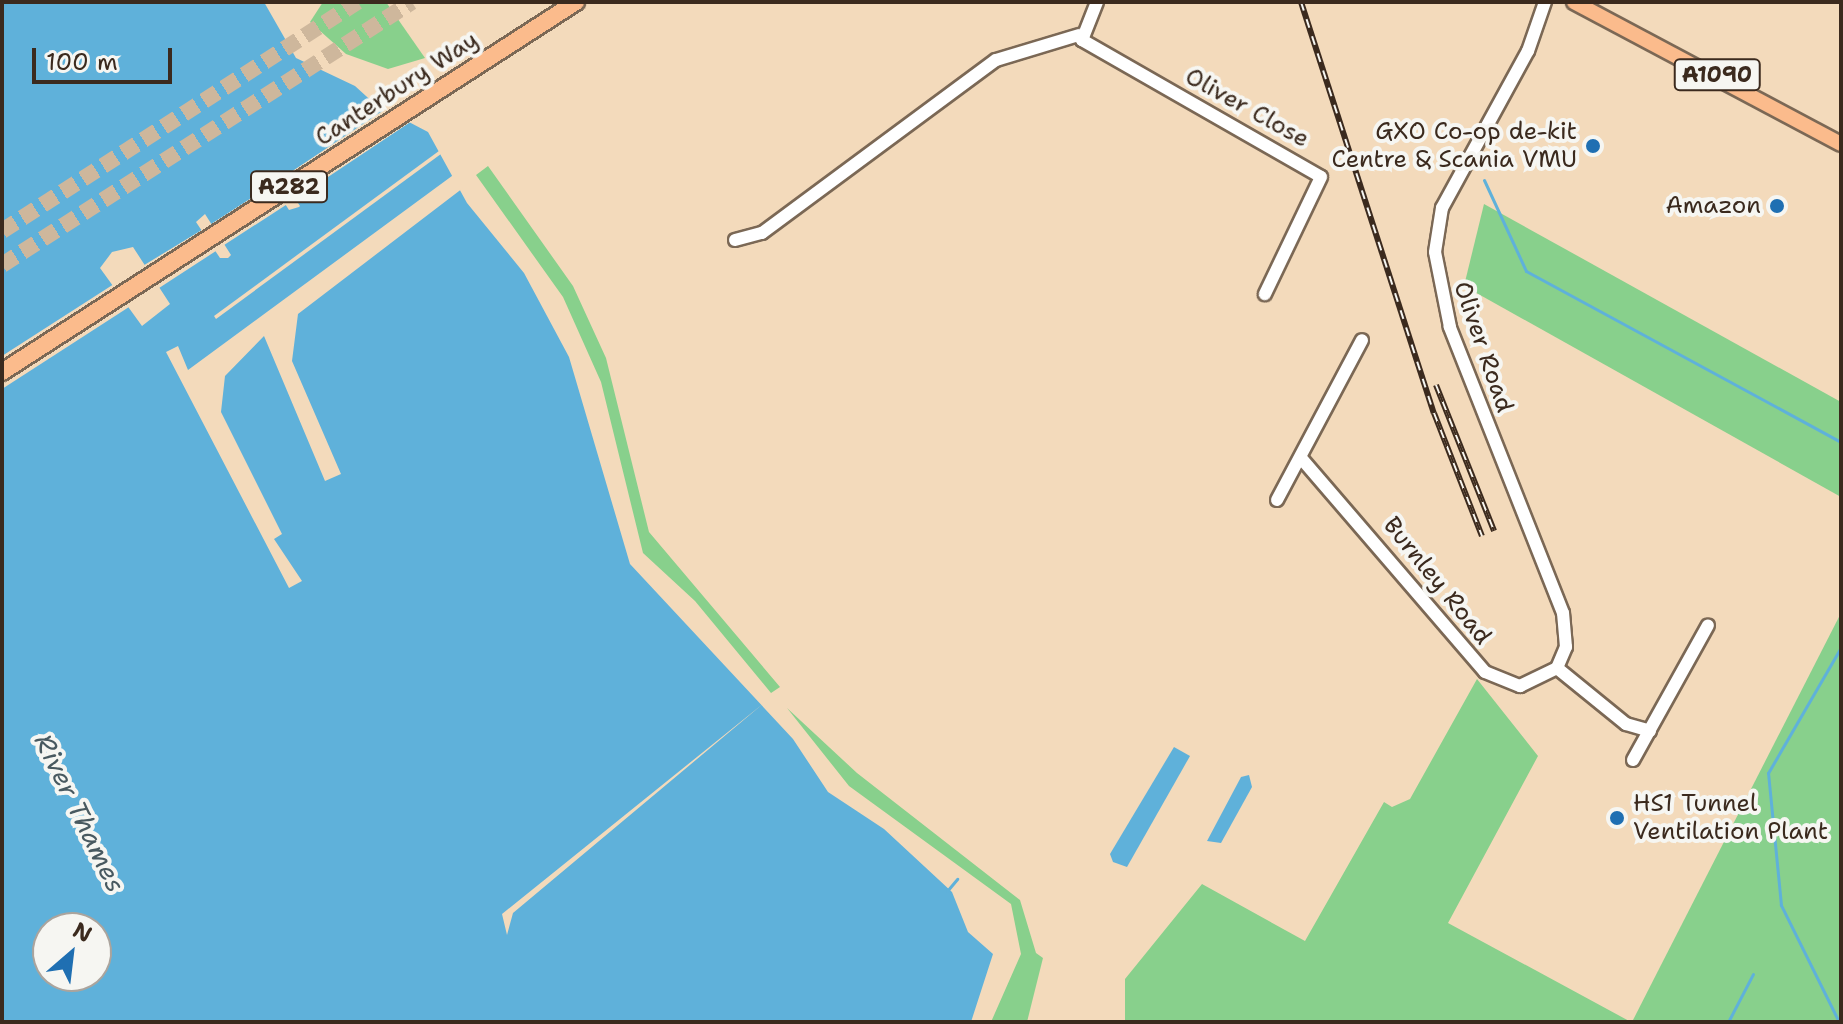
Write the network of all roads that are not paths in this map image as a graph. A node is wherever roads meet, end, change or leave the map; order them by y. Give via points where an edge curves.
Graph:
1 (576, 2) edge
2 (1097, 2) edge
3 (1545, 2) edge
4 (1574, 2) edge
5 (1591, 4) edge
6 (1079, 35) junction
7 (1841, 144) edge
8 (735, 240) dead end
9 (1265, 294) dead end
10 (1362, 340) dead end
11 (2, 372) edge
12 (1301, 458) junction
13 (1277, 500) dead end
14 (1708, 625) dead end
15 (1557, 668) junction
16 (1650, 731) junction
17 (1633, 760) dead end

1 - 11 highway, Canterbury Way / A282
2 - 6 street
3 - 15 street, Oliver Road via 1528,51 1442,208 1435,252 1459,351 1563,613 1566,647
4 - 5 main road, A1090
5 - 7 main road, A1090
6 - 8 street via 996,60 762,233
6 - 9 street, Oliver Close via 1321,177
10 - 12 street
12 - 13 street
12 - 15 street, Burnley Road via 1485,672 1520,686
14 - 16 street
15 - 16 street via 1626,724
16 - 17 street

